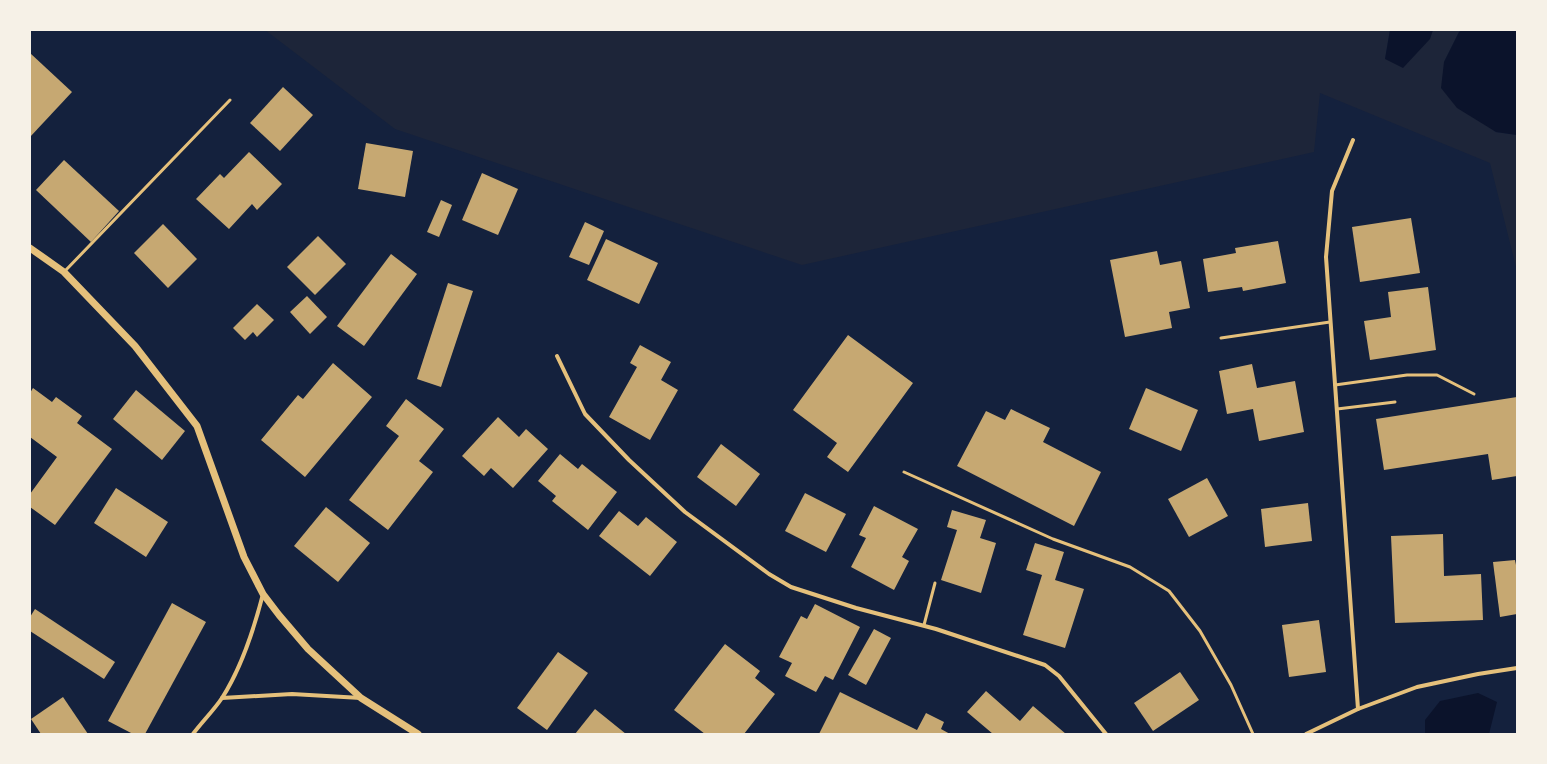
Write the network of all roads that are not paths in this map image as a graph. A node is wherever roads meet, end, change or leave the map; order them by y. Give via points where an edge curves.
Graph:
1 (230, 100) dead end
2 (1353, 140) dead end
3 (30, 248) edge
4 (64, 272) junction
5 (1330, 322) junction
6 (1221, 338) dead end
7 (557, 356) dead end
8 (1335, 385) junction
9 (1474, 394) dead end
10 (1395, 402) dead end
11 (1336, 409) junction
12 (904, 472) dead end
13 (935, 583) dead end
14 (263, 594) junction
15 (924, 626) junction
16 (1517, 668) edge
17 (222, 698) junction
18 (361, 698) junction
19 (1358, 709) junction
20 (193, 734) edge
21 (418, 734) edge
22 (1106, 734) edge
23 (1253, 734) edge
24 (1306, 734) edge

1 - 4 lane
2 - 5 street via 1332,191 1326,257
3 - 4 street
4 - 14 street via 136,346 197,426 244,557
5 - 6 lane
5 - 8 street
7 - 15 street via 585,414 629,460 685,512 756,565 791,587
8 - 9 lane via 1407,375 1437,375
8 - 11 street
10 - 11 lane
11 - 19 street
12 - 23 lane via 1053,539 1130,567 1169,591 1200,631 1231,685
13 - 15 lane
14 - 17 street via 247,646
14 - 18 street via 308,649
15 - 22 street via 1045,665 1059,676
16 - 19 street via 1417,687
17 - 18 street via 292,694
17 - 20 street
18 - 21 street
19 - 24 street

